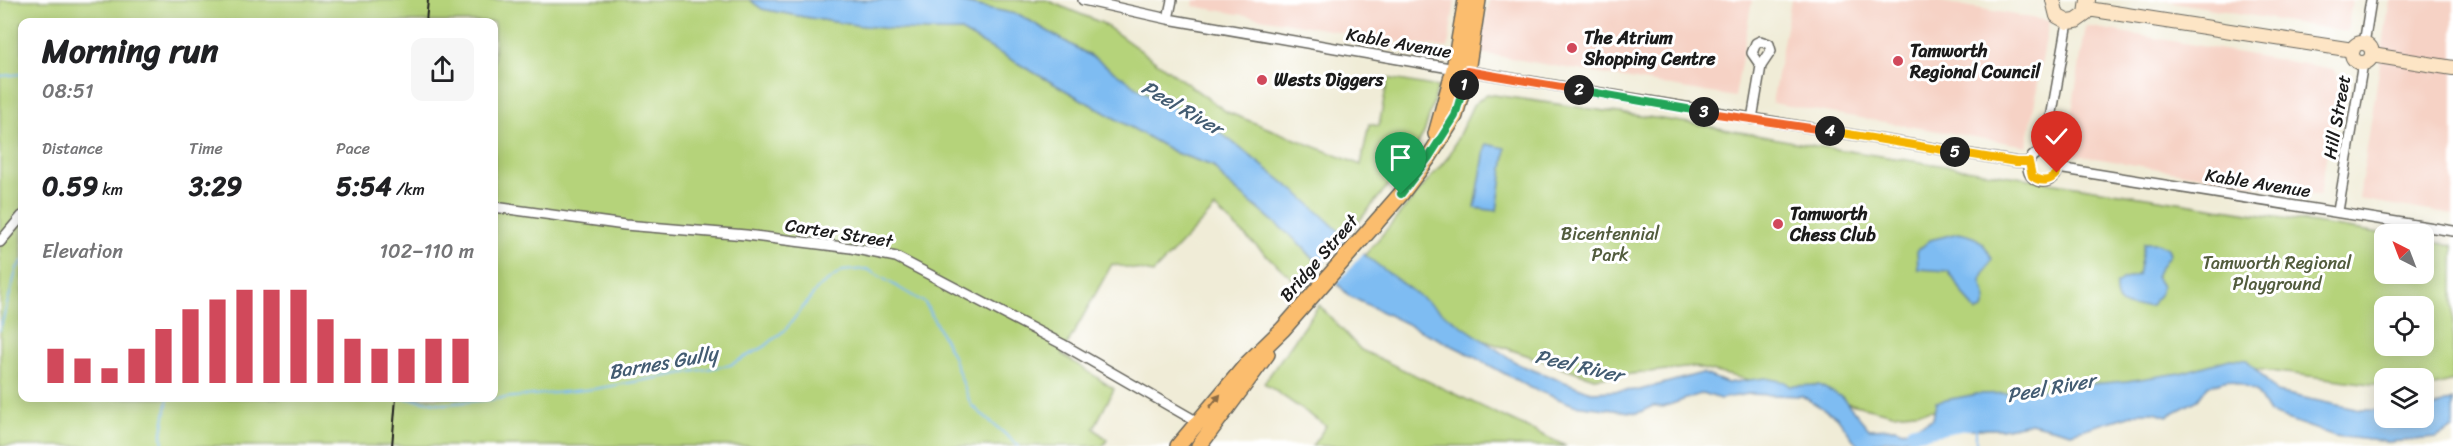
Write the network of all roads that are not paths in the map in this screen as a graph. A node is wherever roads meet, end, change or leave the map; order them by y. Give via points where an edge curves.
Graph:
1 (1083, 0) edge
2 (1172, 0) edge
3 (1466, 0) edge
4 (1478, 0) edge
5 (2053, 0) edge
6 (2372, 0) edge
7 (2088, 4) edge
8 (1168, 18) junction
9 (2068, 22) junction
10 (2363, 53) junction
11 (1761, 66) dead end
12 (2453, 68) edge
13 (1461, 70) junction
14 (1752, 119) junction
15 (2045, 152) junction
16 (2029, 162) junction
17 (2058, 168) junction
18 (498, 208) edge
19 (2338, 211) junction
20 (18, 221) edge
21 (2453, 231) edge
22 (2, 239) edge
23 (1203, 426) junction
24 (1178, 446) edge
25 (1199, 446) edge

1 - 8 street, Kable Avenue
2 - 8 street
3 - 13 main road
4 - 13 main road
5 - 9 main road via 2058,16
6 - 10 street, Hill Street
7 - 9 main road via 2082,18
7 - 10 main road
8 - 13 street, Kable Avenue
9 - 15 street
10 - 12 main road
10 - 19 street, Hill Street
11 - 14 street
13 - 14 street, Kable Avenue
13 - 23 main road, Bridge Street via 1455,116 1429,157 1283,328 1256,370
14 - 16 street, Kable Avenue
15 - 16 street via 2035,154
15 - 17 street via 2053,156
16 - 17 street via 2032,176 2040,181 2050,180
17 - 19 street, Kable Avenue
18 - 23 street, Carter Street via 626,225 746,235 896,257 1062,344
19 - 21 street, Kable Avenue
20 - 22 street
23 - 24 main road, Bridge Street
23 - 25 main road, Bridge Street

